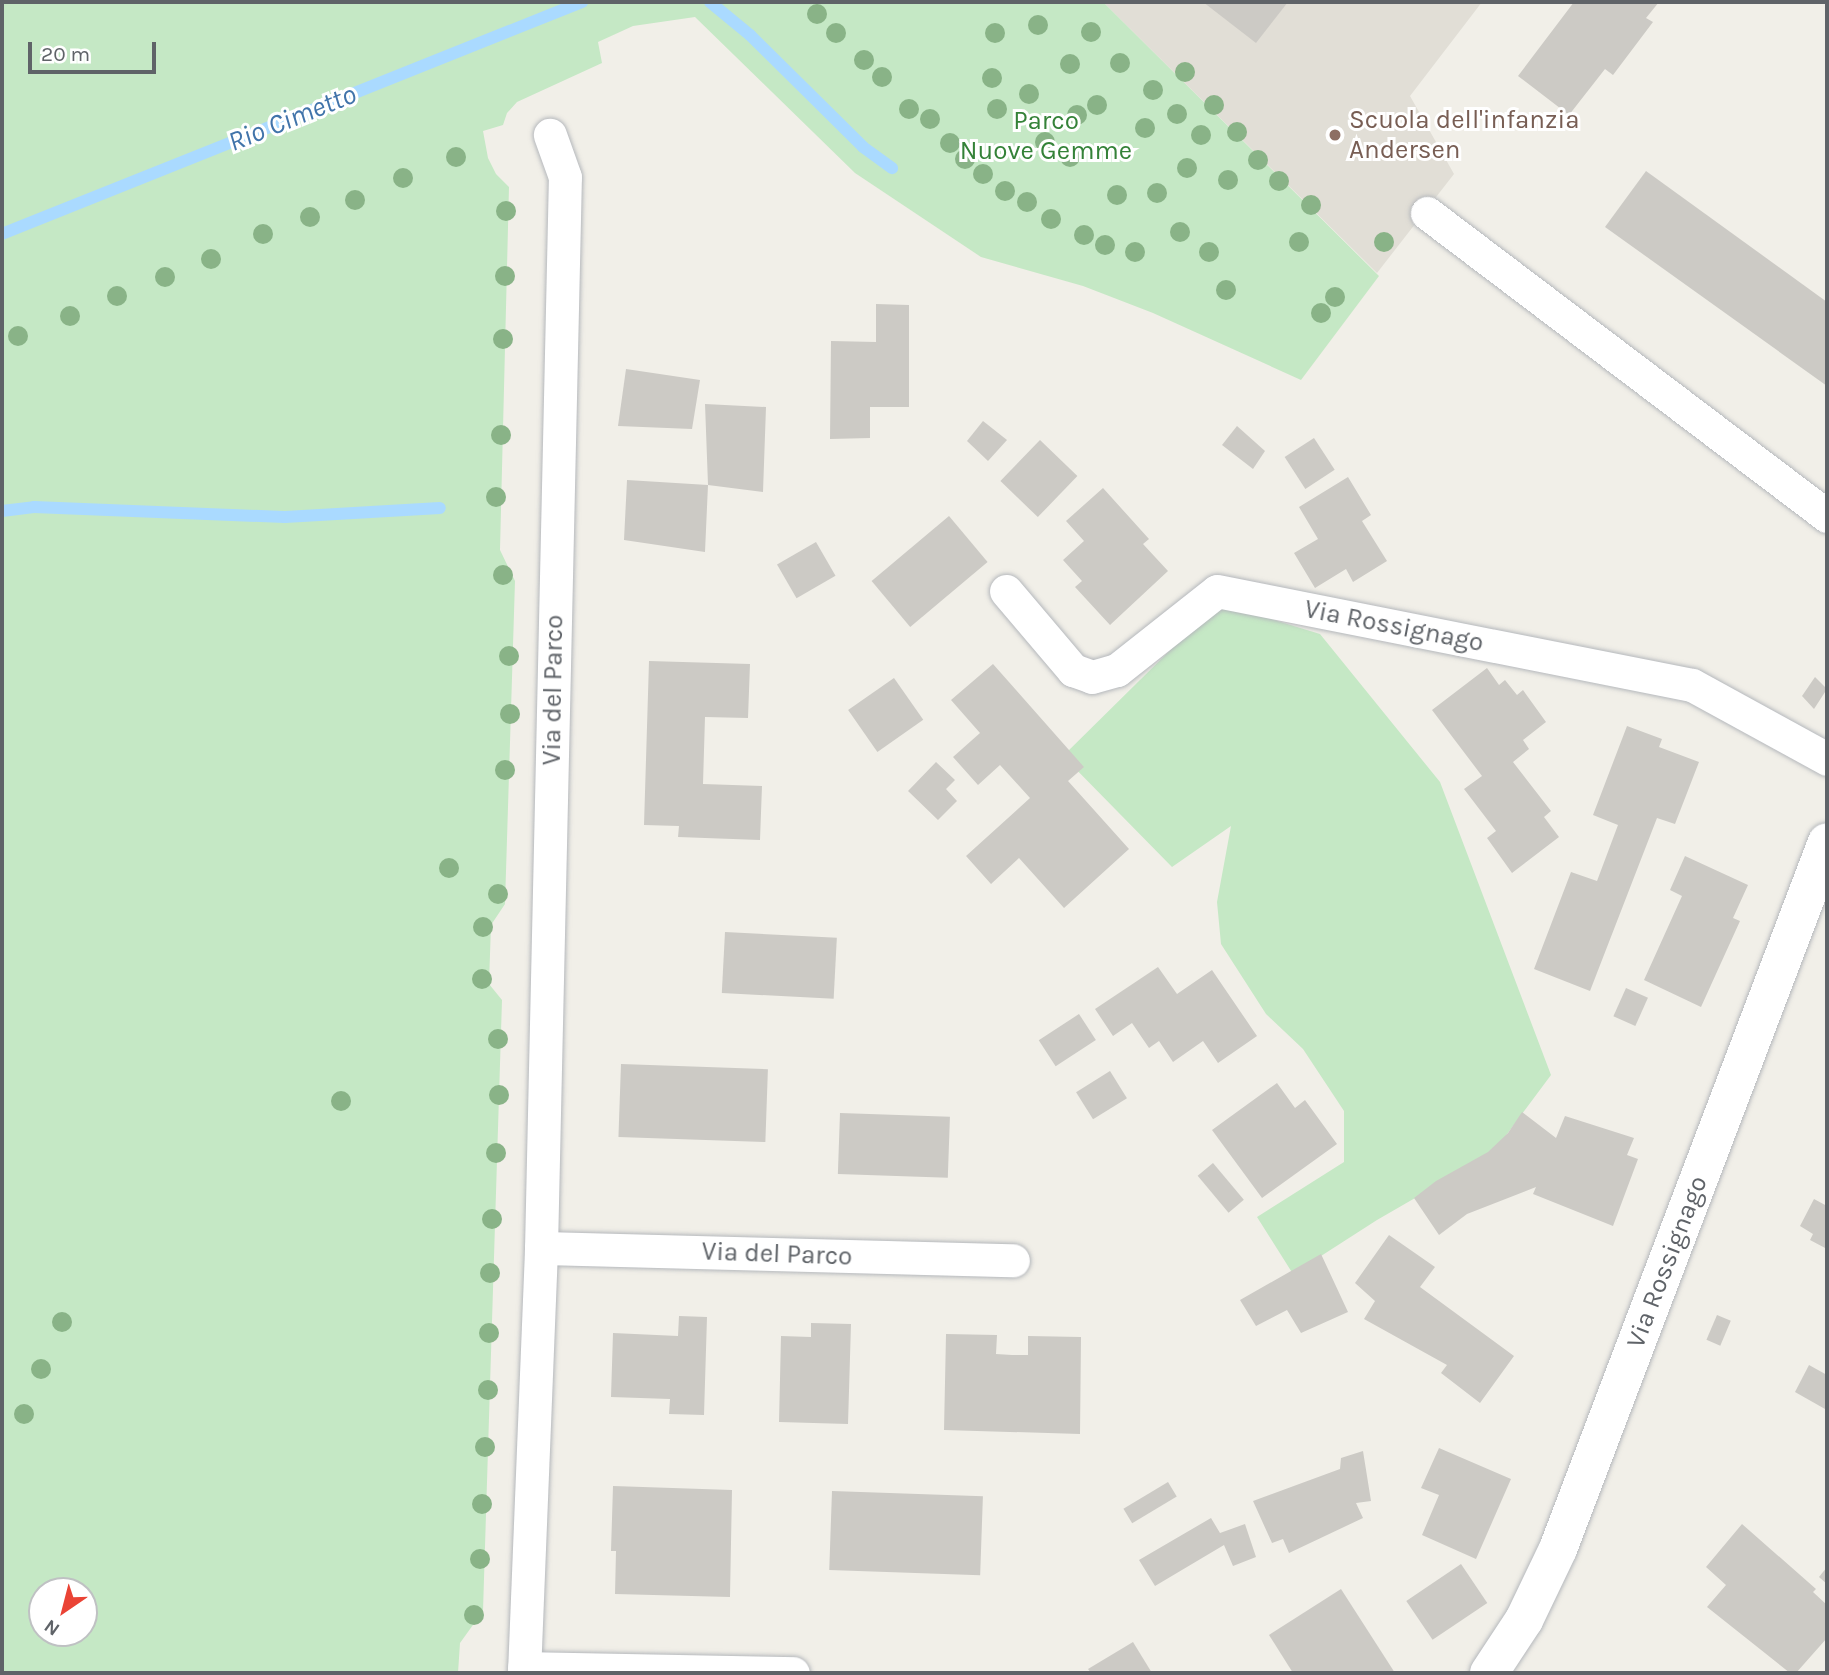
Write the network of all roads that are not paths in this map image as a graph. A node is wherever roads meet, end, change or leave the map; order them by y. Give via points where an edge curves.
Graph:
1 (550, 135) dead end
2 (1427, 213) dead end
3 (1827, 516) edge
4 (1006, 591) dead end
5 (1827, 759) edge
6 (1827, 842) edge
7 (541, 1248) junction
8 (1013, 1260) dead end
9 (524, 1671) edge
10 (793, 1673) edge
11 (1489, 1673) edge

1 - 7 street, Via del Parco via 565,177
2 - 3 street
4 - 5 street, Via Rossignago via 1073,670 1092,677 1117,670 1217,591 1692,685
6 - 11 street, Via Rossignago via 1558,1549 1524,1620
7 - 8 street, Via del Parco
7 - 9 street, Via del Parco
9 - 10 street, Via del Parco

